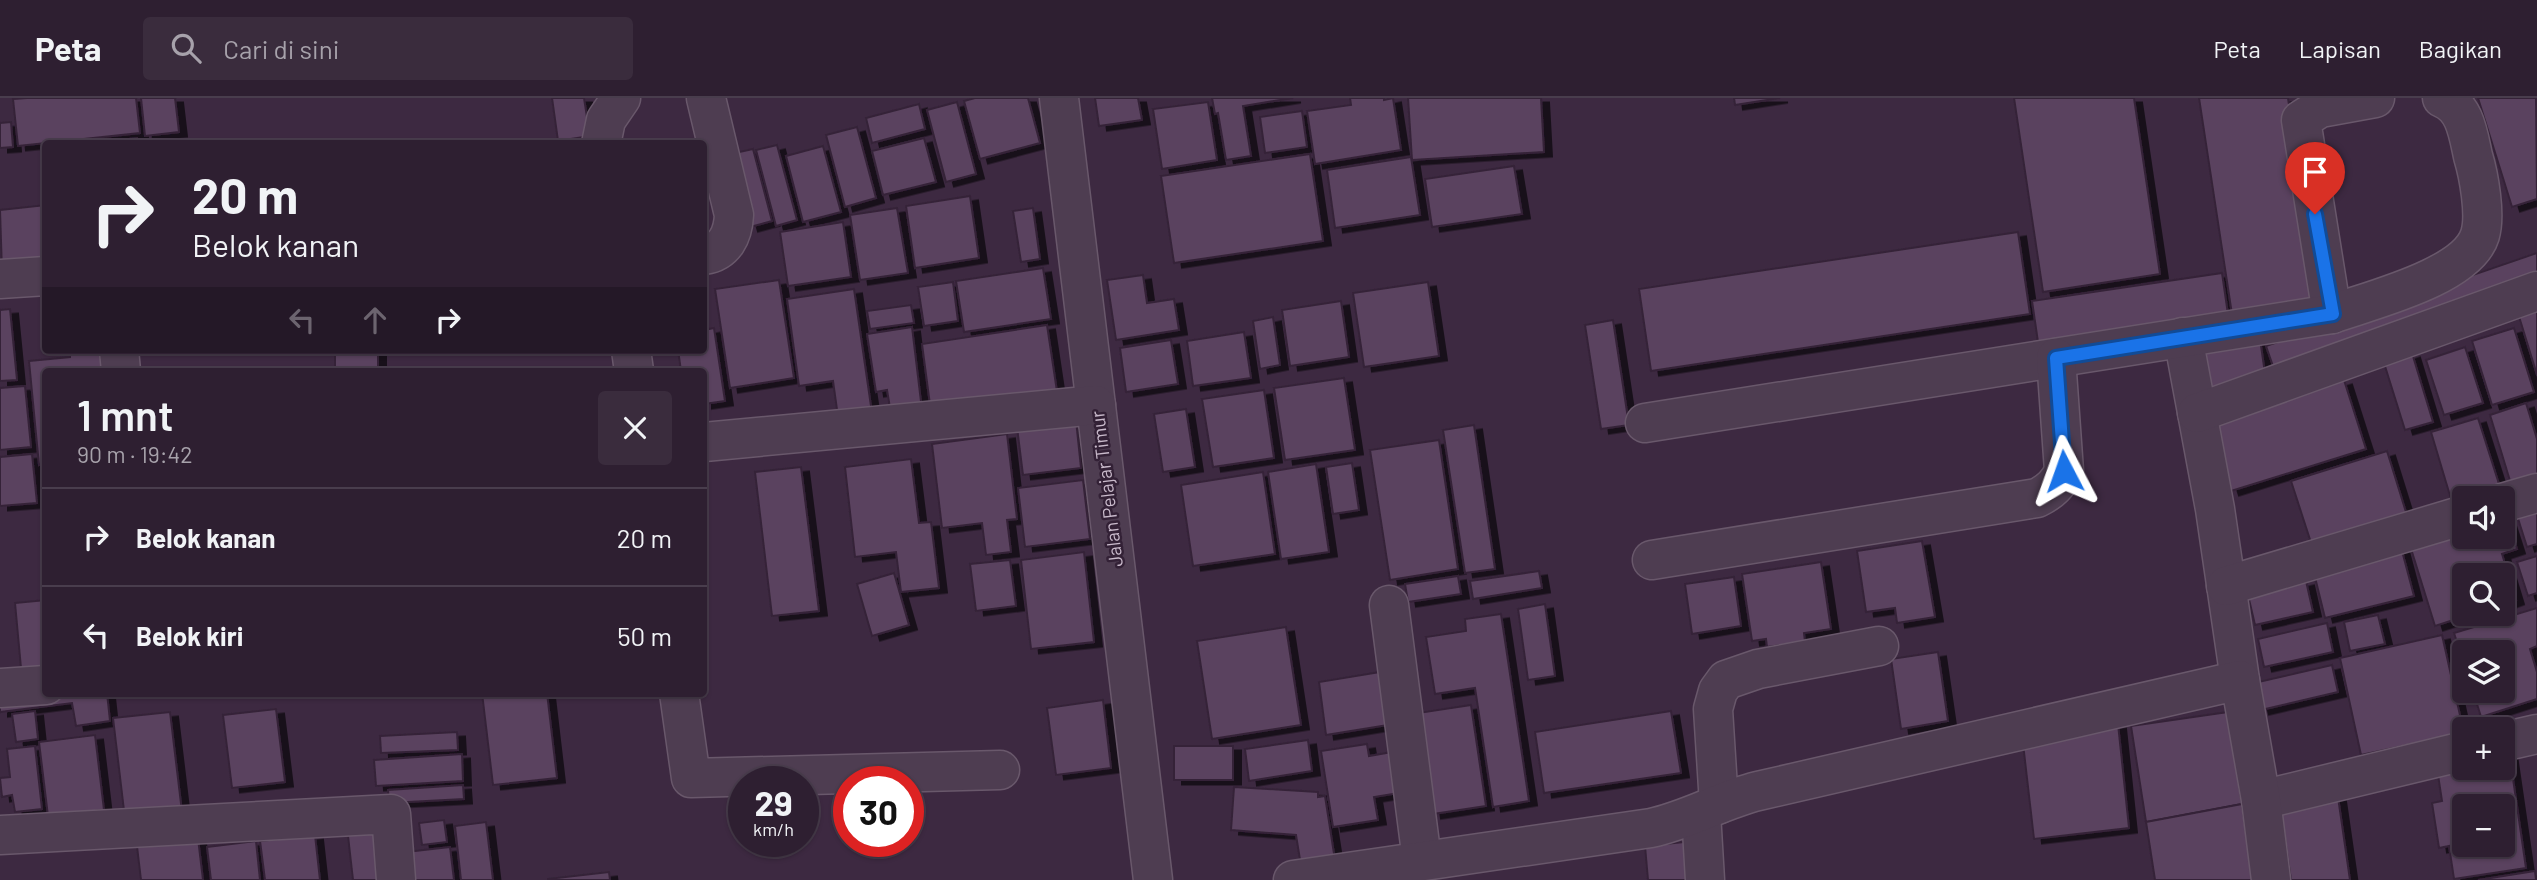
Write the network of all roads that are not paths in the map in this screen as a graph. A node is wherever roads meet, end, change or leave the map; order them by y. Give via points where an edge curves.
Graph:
1 (621, 98) edge
2 (706, 98) edge
3 (1059, 98) edge
4 (2375, 98) edge
5 (2442, 98) edge
6 (602, 140) edge
7 (707, 254) edge
8 (42, 276) edge
9 (0, 279) edge
10 (2537, 291) edge
11 (2333, 314) junction
12 (2183, 337) junction
13 (2056, 358) junction
14 (1096, 405) junction
15 (2197, 413) junction
16 (1645, 423) dead end
17 (707, 442) edge
18 (2537, 493) edge
19 (2515, 499) edge
20 (2452, 519) edge
21 (1652, 560) dead end
22 (2226, 586) junction
23 (1389, 605) dead end
24 (1879, 646) dead end
25 (2240, 680) junction
26 (42, 685) edge
27 (0, 688) edge
28 (680, 697) edge
29 (2537, 734) edge
30 (2515, 739) edge
31 (2452, 754) edge
32 (1000, 769) dead end
33 (2261, 800) junction
34 (1710, 808) junction
35 (0, 835) edge
36 (1422, 860) junction
37 (396, 880) edge
38 (1153, 880) edge
39 (1293, 880) edge
40 (1705, 880) edge
41 (2271, 880) edge

1 - 6 street via 606,120
2 - 7 street via 734,215 730,238
3 - 14 street, Jalan Pelajar Timur
4 - 11 street via 2320,108 2301,120
5 - 11 street via 2460,112 2481,184 2480,234 2470,255 2425,281
8 - 9 street
10 - 15 street
11 - 12 street
12 - 13 street
12 - 15 street
13 - 16 street
13 - 21 street via 2064,471 2046,494
14 - 17 street
14 - 38 street, Jalan Pelajar Timur
15 - 22 street
18 - 19 street
20 - 22 street
22 - 25 street
23 - 36 street
24 - 34 street via 1758,669 1727,680 1713,709
25 - 33 street
25 - 34 street via 1758,790
26 - 27 street
28 - 32 street via 691,778
29 - 30 street
31 - 33 street
33 - 41 street
34 - 36 street via 1651,828
34 - 40 street
35 - 37 street via 391,814
36 - 39 street

